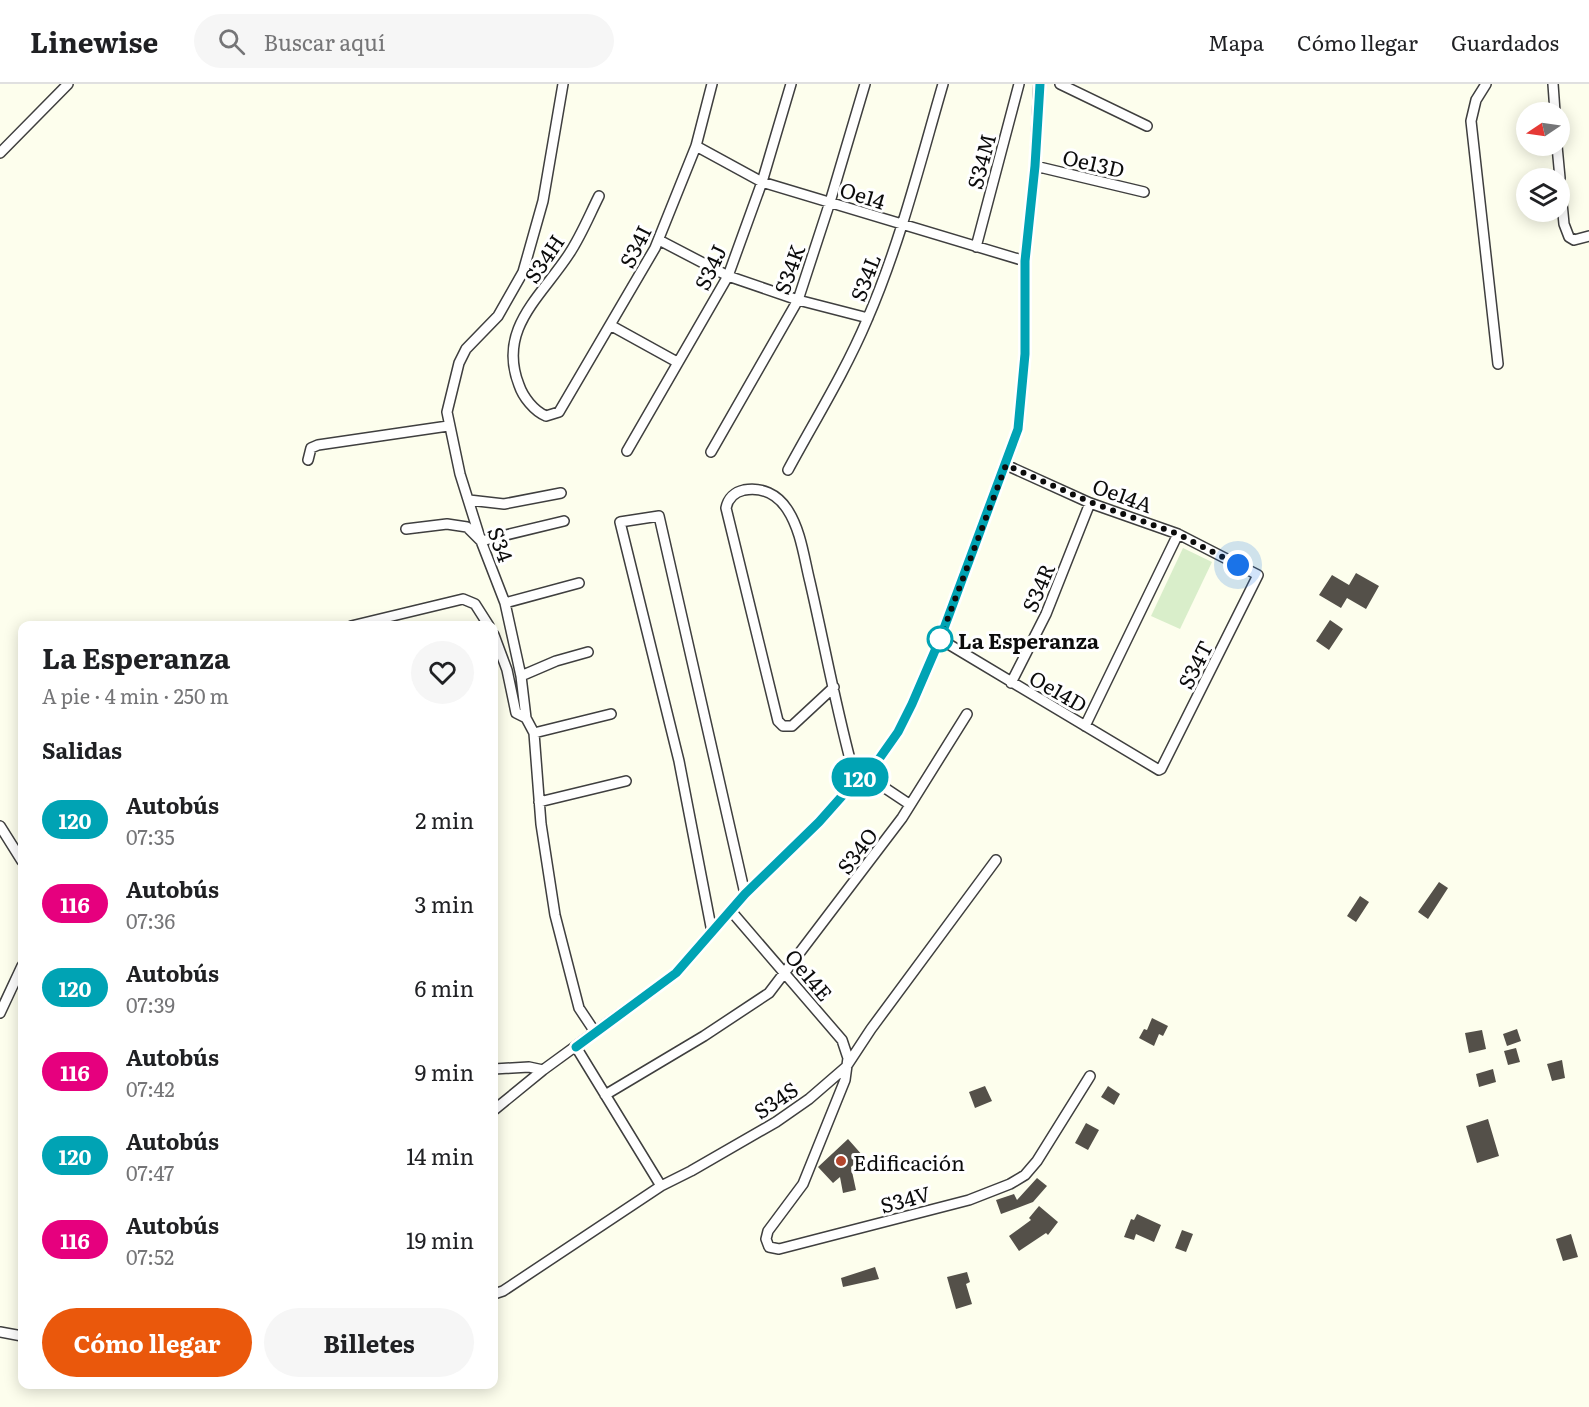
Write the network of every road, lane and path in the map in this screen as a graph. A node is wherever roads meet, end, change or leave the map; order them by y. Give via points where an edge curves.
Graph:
1 (68, 84) edge
2 (563, 84) edge
3 (712, 84) edge
4 (791, 84) edge
5 (865, 84) edge
6 (943, 84) edge
7 (1019, 84) edge
8 (1040, 84) edge
9 (1060, 84) edge
10 (1486, 84) edge
11 (1554, 84) edge
12 (1555, 102) edge
13 (1147, 126) dead end
14 (696, 146) junction
15 (0, 153) edge
16 (1035, 166) junction
17 (762, 182) junction
18 (1144, 192) dead end
19 (599, 196) dead end
20 (830, 202) junction
21 (1565, 222) edge
22 (903, 225) junction
23 (1589, 237) edge
24 (659, 240) junction
25 (976, 247) junction
26 (1025, 261) junction
27 (728, 276) junction
28 (798, 300) junction
29 (868, 318) junction
30 (610, 326) junction
31 (677, 363) junction
32 (1498, 364) dead end
33 (559, 412) joint
34 (448, 426) junction
35 (627, 451) dead end
36 (711, 452) dead end
37 (308, 460) dead end
38 (1006, 465) junction
39 (788, 470) dead end
40 (561, 493) dead end
41 (469, 500) junction
42 (1090, 502) junction
43 (564, 521) dead end
44 (406, 529) dead end
45 (1178, 534) junction
46 (481, 541) junction
47 (1258, 575) joint
48 (579, 583) dead end
49 (505, 603) junction
50 (372, 621) edge
51 (486, 621) edge
52 (940, 639) junction
53 (498, 646) edge
54 (588, 652) dead end
55 (521, 676) junction
56 (1011, 683) junction
57 (834, 687) junction
58 (611, 714) dead end
59 (967, 714) dead end
60 (526, 717) junction
61 (1085, 726) junction
62 (534, 733) junction
63 (1161, 769) joint
64 (867, 776) junction
65 (855, 778) junction
66 (626, 781) dead end
67 (539, 802) junction
68 (909, 804) junction
69 (0, 826) edge
70 (18, 855) edge
71 (996, 860) dead end
72 (745, 894) junction
73 (731, 911) junction
74 (712, 932) junction
75 (786, 973) junction
76 (18, 975) edge
77 (0, 1013) edge
78 (595, 1032) junction
79 (576, 1047) junction
80 (846, 1066) junction
81 (498, 1069) edge
82 (543, 1070) junction
83 (1090, 1076) dead end
84 (605, 1095) junction
85 (498, 1107) edge
86 (661, 1186) junction
87 (498, 1292) edge
88 (0, 1332) edge
89 (18, 1335) edge

1 - 15 street
2 - 34 street, S34 via 543,201 523,272 498,316 466,349 459,363 448,400
3 - 14 street, S34I
4 - 17 street, S34J
5 - 20 street, S34K
6 - 22 street, S34L
7 - 25 street, S34M
8 - 16 street
9 - 13 street
10 - 32 street via 1476,100 1471,121
11 - 12 street
14 - 17 street, Oe14
14 - 24 street, S34I
16 - 18 street, Oe13D
16 - 26 street
17 - 20 street, Oe14
17 - 27 street, S34J
19 - 33 street, S34H via 570,254 513,338 512,353 521,391 541,414
20 - 22 street, Oe14
20 - 28 street, S34K
21 - 23 street via 1566,231 1574,240
22 - 25 street, Oe14
22 - 29 street, S34L
24 - 27 street
24 - 30 street, S34I
25 - 26 street, Oe14
26 - 38 street via 1023,394 1018,429
27 - 28 street
27 - 31 street, S34J
28 - 29 street
28 - 36 street, S34K
29 - 39 street, S34L via 843,372
30 - 31 street
30 - 33 street, S34I
31 - 35 street, S34J
34 - 37 street via 318,445 309,450
34 - 41 street, S34
38 - 42 street, Oe14A
38 - 52 street
40 - 41 street via 504,504
41 - 46 street, S34
42 - 45 street, Oe14A
42 - 56 street, S34R via 1046,614
43 - 46 street
44 - 46 street via 447,524 467,527
45 - 47 street, Oe14A
45 - 61 street
46 - 49 street, S34
47 - 63 street, S34T
48 - 49 street
49 - 55 street, S34
50 - 51 street via 463,599 475,604
52 - 56 street, Oe14D
52 - 64 street via 908,713
53 - 60 street via 516,713
54 - 55 street
55 - 60 street, S34
56 - 61 street, Oe14D
57 - 57 street via 791,515 782,502 765,490 740,492 727,502 726,508 778,721 783,726 792,726
57 - 65 street
58 - 62 street
59 - 68 street, S34O
60 - 62 street, S34
61 - 63 street, Oe14D
62 - 67 street, S34
64 - 65 street
64 - 68 street
65 - 72 street via 819,822
66 - 67 street
67 - 78 street, S34 via 555,915 579,1008
68 - 75 street, S34O
69 - 70 street
71 - 80 street, S34S
72 - 73 street
72 - 74 street via 659,516 620,522 679,761
73 - 74 street
73 - 75 street, Oe14E
74 - 78 street via 676,973
75 - 80 street, Oe14E via 842,1040 847,1050
75 - 84 street, S34O via 770,993
76 - 77 street
78 - 79 street
79 - 82 street
79 - 84 street
80 - 83 street, S34V via 845,1080 803,1184 768,1231 769,1247 779,1249 969,1200 1010,1184 1037,1161
80 - 86 street, S34S via 809,1100 776,1122
81 - 82 street
82 - 85 street
84 - 86 street
86 - 87 street, S34S
88 - 89 street

